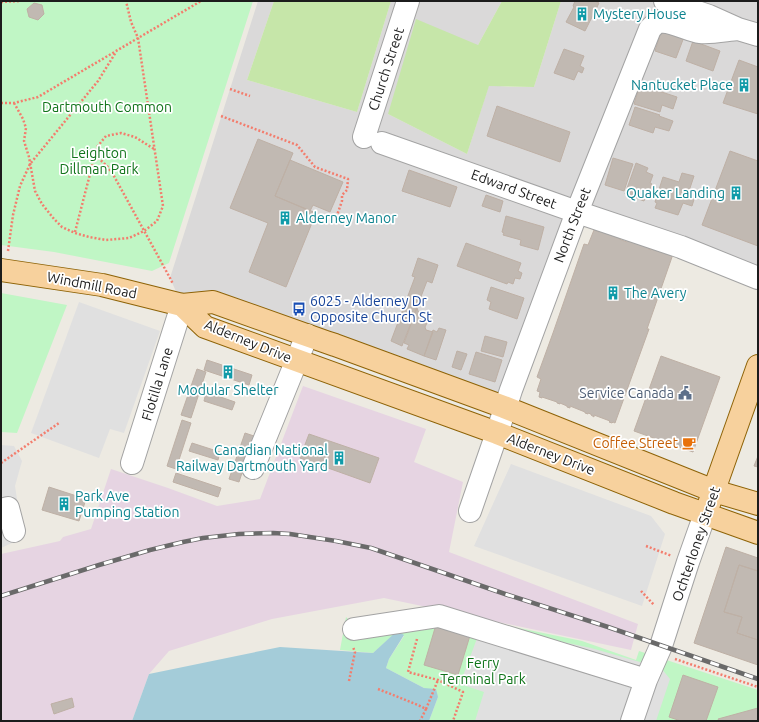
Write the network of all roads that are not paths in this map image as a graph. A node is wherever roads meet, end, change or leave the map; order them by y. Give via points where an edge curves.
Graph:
1 (408, 1) edge
2 (665, 1) edge
3 (748, 32) edge
4 (373, 140) joint
5 (577, 212) junction
6 (4, 260) edge
7 (758, 278) edge
8 (182, 305) junction
9 (307, 335) junction
10 (297, 360) junction
11 (758, 366) edge
12 (504, 407) junction
13 (497, 433) junction
14 (132, 463) dead end
15 (253, 468) dead end
16 (714, 490) junction
17 (758, 504) edge
18 (1, 510) edge
19 (470, 511) dead end
20 (705, 514) junction
21 (14, 531) dead end
22 (758, 533) edge
23 (354, 630) dead end
24 (646, 680) junction
25 (632, 721) edge

1 - 4 street, Church Street
2 - 3 street
3 - 5 street, North Street via 699,32 667,22 660,22 650,29
4 - 5 street, Edward Street
5 - 7 street, Edward Street via 680,247
5 - 12 street, North Street
6 - 8 main road, Windmill Road
8 - 9 main road, Alderney Drive via 213,302
8 - 10 main road, Alderney Drive via 205,327
8 - 14 street, Flotilla Lane
9 - 10 street
9 - 12 main road, Alderney Drive
10 - 13 main road, Alderney Drive
10 - 15 street
11 - 16 main road, Ochterloney Street
12 - 13 street, North Street
12 - 16 main road, Alderney Drive
13 - 19 street, North Street
13 - 20 main road, Alderney Drive
16 - 17 main road, Alderney Drive
16 - 20 main road, Ochterloney Street
18 - 21 street via 8,508
20 - 22 main road, Alderney Drive
20 - 24 street, Ochterloney Street via 660,650
23 - 24 street via 439,616
24 - 25 street, Ochterloney Street

